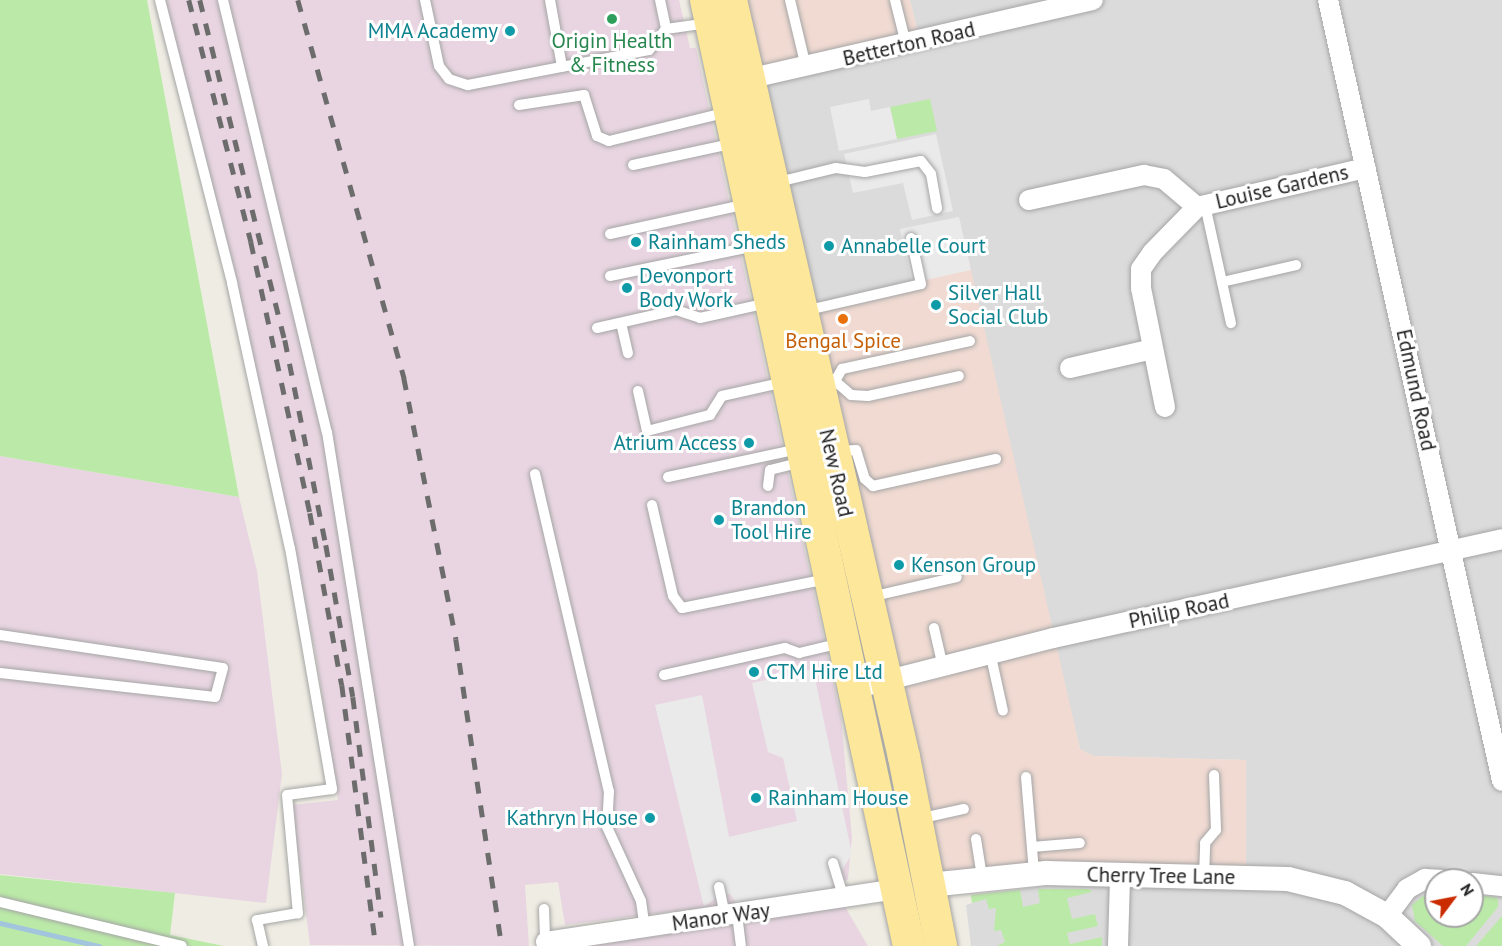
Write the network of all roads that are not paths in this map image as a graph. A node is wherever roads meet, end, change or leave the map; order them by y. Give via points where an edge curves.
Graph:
1 (160, 0) edge
2 (223, 0) edge
3 (425, 0) edge
4 (550, 0) edge
5 (660, 0) edge
6 (790, 0) edge
7 (896, 0) edge
8 (1093, 0) edge
9 (1328, 0) edge
10 (716, 8) edge
11 (666, 29) junction
12 (906, 45) junction
13 (562, 67) junction
14 (806, 67) junction
15 (736, 81) junction
16 (519, 105) dead end
17 (731, 111) junction
18 (738, 142) junction
19 (633, 165) dead end
20 (1366, 168) junction
21 (761, 194) junction
22 (1029, 200) dead end
23 (1201, 206) junction
24 (938, 208) dead end
25 (610, 234) dead end
26 (911, 238) dead end
27 (761, 245) junction
28 (1296, 265) dead end
29 (610, 276) dead end
30 (1222, 282) junction
31 (786, 307) junction
32 (621, 323) junction
33 (1231, 323) dead end
34 (597, 328) dead end
35 (970, 341) dead end
36 (1153, 349) junction
37 (628, 353) dead end
38 (1070, 368) dead end
39 (959, 376) dead end
40 (814, 382) junction
41 (638, 391) dead end
42 (1165, 406) dead end
43 (815, 454) junction
44 (996, 459) dead end
45 (535, 474) dead end
46 (668, 477) dead end
47 (768, 486) dead end
48 (652, 505) dead end
49 (1502, 539) edge
50 (1452, 552) junction
51 (957, 577) dead end
52 (833, 578) junction
53 (865, 598) junction
54 (934, 628) dead end
55 (0, 635) edge
56 (847, 642) junction
57 (990, 652) junction
58 (942, 664) junction
59 (0, 673) edge
60 (664, 675) dead end
61 (870, 685) junction
62 (1003, 711) dead end
63 (1215, 775) dead end
64 (1026, 777) dead end
65 (1502, 781) edge
66 (964, 809) dead end
67 (917, 819) junction
68 (976, 839) dead end
69 (1080, 843) dead end
70 (1032, 847) junction
71 (833, 863) dead end
72 (1034, 873) junction
73 (982, 876) junction
74 (1120, 877) junction
75 (1204, 878) junction
76 (1424, 880) edge
77 (1484, 884) edge
78 (929, 885) junction
79 (1502, 886) edge
80 (719, 887) dead end
81 (896, 889) junction
82 (844, 901) junction
83 (0, 902) edge
84 (544, 909) dead end
85 (731, 915) junction
86 (1387, 916) junction
87 (645, 929) junction
88 (546, 944) edge
89 (182, 946) edge
90 (263, 946) edge
91 (409, 946) edge
92 (741, 946) edge
93 (909, 946) edge
94 (941, 946) edge
95 (1118, 946) edge
96 (1419, 946) edge

1 - 90 lane via 232,283 288,536 332,789 287,795 298,913 256,920
2 - 91 lane via 327,432
3 - 13 lane via 439,66 448,79 468,85
4 - 13 lane
5 - 11 lane
6 - 14 lane
7 - 12 lane
8 - 12 street, Betterton Road
9 - 20 street, Edmund Road
10 - 11 lane
10 - 15 main road, New Road
11 - 13 lane via 649,50
12 - 14 street, Betterton Road
14 - 15 street, Betterton Road
15 - 17 main road, New Road
15 - 21 main road, New Road
16 - 17 lane via 584,95 597,135 609,141
17 - 18 main road, New Road
18 - 19 lane
18 - 21 main road, New Road
20 - 23 street, Louise Gardens
20 - 50 street, Edmund Road
21 - 24 lane via 836,168 865,172 921,161 931,174
21 - 25 lane
21 - 27 main road, New Road
21 - 31 main road, New Road
22 - 23 street, Louise Gardens via 1144,175 1164,178
23 - 30 lane
23 - 36 street, Louise Gardens via 1141,269
26 - 31 lane via 921,284
27 - 29 lane
27 - 31 main road, New Road
28 - 30 lane
30 - 33 lane
31 - 32 lane via 700,318 683,309
31 - 40 main road, New Road
32 - 34 lane
32 - 37 lane
35 - 40 lane via 842,369
36 - 38 street
36 - 42 street, Louise Gardens
39 - 40 lane via 868,396 851,395
40 - 41 lane via 722,396 710,415 647,431
40 - 43 main road, New Road
43 - 44 lane via 855,450 865,479 873,486
43 - 46 lane
43 - 47 lane via 770,470
43 - 52 main road, New Road
43 - 53 main road, New Road
45 - 87 lane via 609,791 607,827 640,901
48 - 52 lane via 673,596 682,608 692,610
49 - 50 street, Philip Road
50 - 57 street, Philip Road
50 - 65 street, Edmund Road
51 - 53 lane
52 - 56 main road, New Road
53 - 61 main road, New Road
54 - 58 lane
55 - 59 lane via 223,668 215,697
56 - 60 lane via 799,652 785,648
56 - 61 main road, New Road
57 - 58 street, Philip Road
57 - 62 lane
58 - 61 street, Philip Road
61 - 67 main road, New Road
61 - 81 main road, New Road
63 - 75 lane via 1216,830 1205,843
64 - 70 lane
66 - 67 lane
67 - 78 main road, New Road
68 - 73 lane
69 - 70 lane
70 - 72 lane
71 - 82 lane
72 - 73 street, Cherry Tree Lane
72 - 74 street, Cherry Tree Lane
73 - 78 street, Cherry Tree Lane
74 - 75 street, Cherry Tree Lane
74 - 95 street
75 - 86 street, Cherry Tree Lane via 1288,879 1345,892
76 - 86 street via 1407,889
77 - 79 street
78 - 81 main road
78 - 94 main road, New Road
80 - 85 lane
81 - 82 street, Manor Way
81 - 93 main road, New Road
82 - 85 street, Manor Way
83 - 89 lane
84 - 88 lane
85 - 87 street, Manor Way
85 - 92 lane
86 - 96 street, Cherry Tree Lane
87 - 88 street, Manor Way

